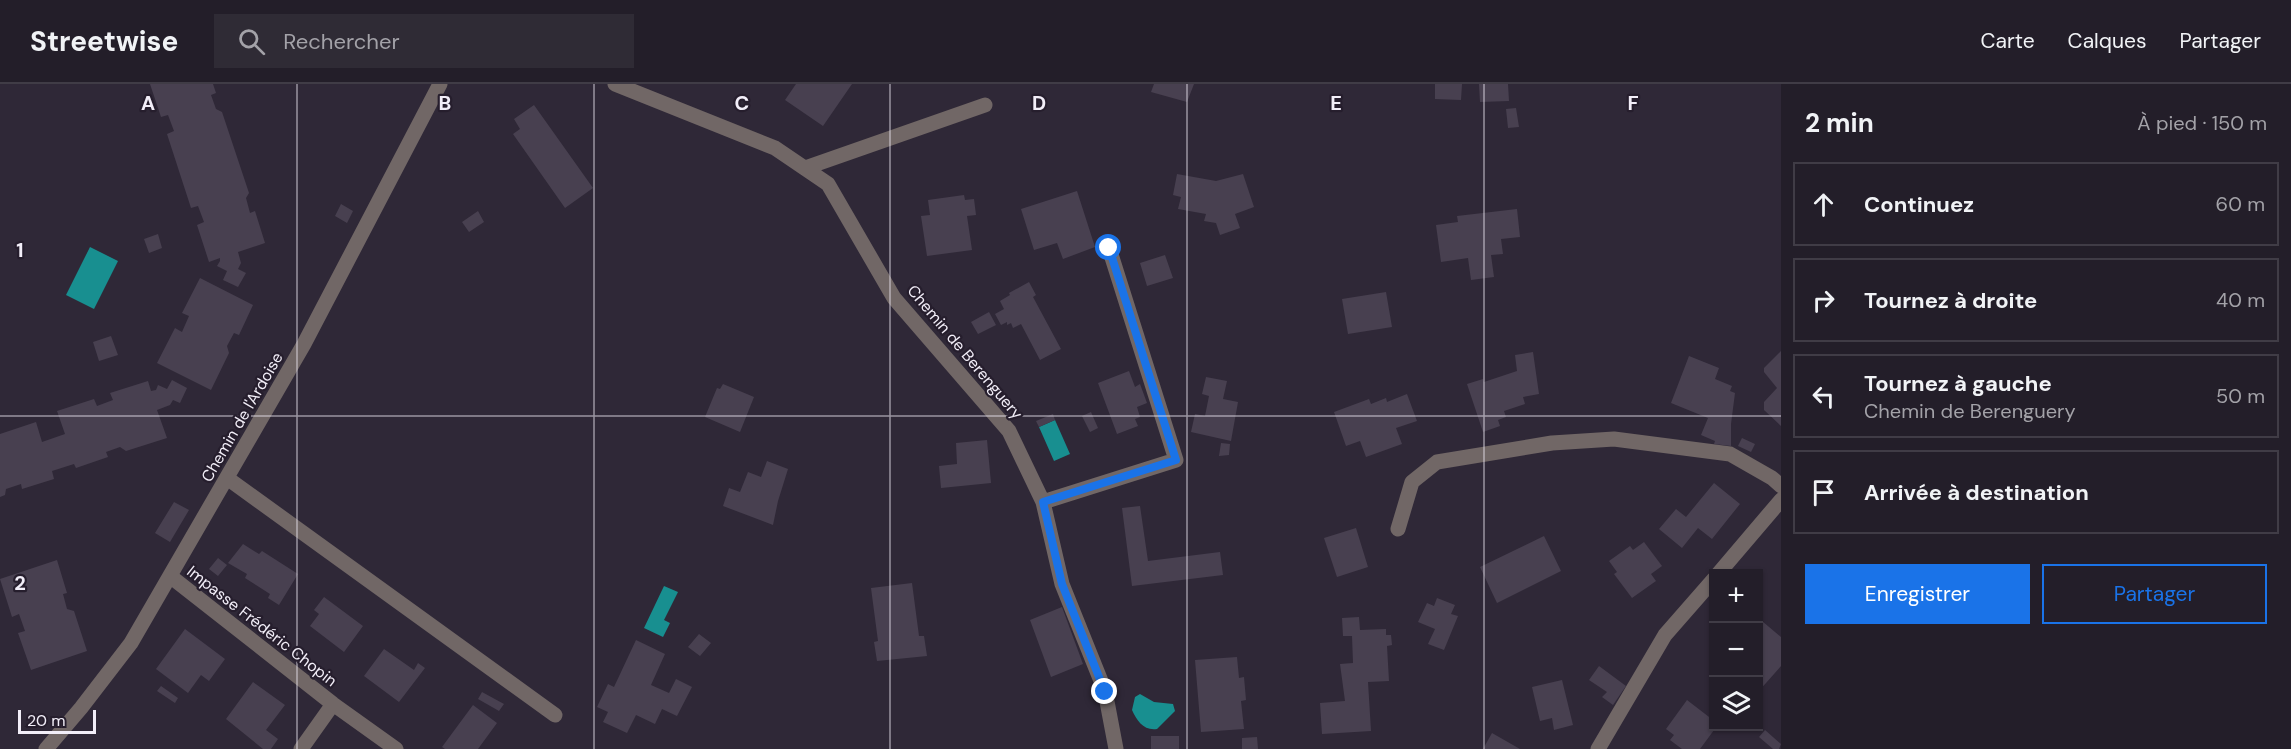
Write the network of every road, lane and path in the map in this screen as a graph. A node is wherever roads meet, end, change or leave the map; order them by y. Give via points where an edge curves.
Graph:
1 (440, 84) edge
2 (615, 84) edge
3 (985, 105) dead end
4 (805, 168) junction
5 (1109, 248) dead end
6 (227, 478) junction
7 (1781, 486) edge
8 (1781, 500) edge
9 (1043, 502) junction
10 (1398, 529) dead end
11 (1721, 569) edge
12 (170, 576) junction
13 (1709, 584) edge
14 (333, 704) junction
15 (555, 715) dead end
16 (46, 749) edge
17 (301, 749) edge
18 (396, 749) edge
19 (1116, 749) edge
20 (1598, 749) edge

1 - 6 street, Chemin de l'Ardoise via 304,345
2 - 4 street, Chemin de Berenguery via 775,148
3 - 4 street
4 - 9 street, Chemin de Berenguery via 828,184 894,298 1009,430
5 - 9 street via 1176,460
6 - 12 street, Chemin de l'Ardoise
6 - 15 street
7 - 10 street via 1730,454 1614,439 1552,443 1437,462 1412,482
8 - 11 street
9 - 19 street, Chemin de Berenguery via 1062,584 1105,692
12 - 14 street, Impasse Frédéric Chopin
12 - 16 street, Chemin de l'Ardoise via 131,643
13 - 20 street via 1665,635
14 - 17 street, Impasse Frédéric Chopin
14 - 18 street, Impasse Frédéric Chopin

